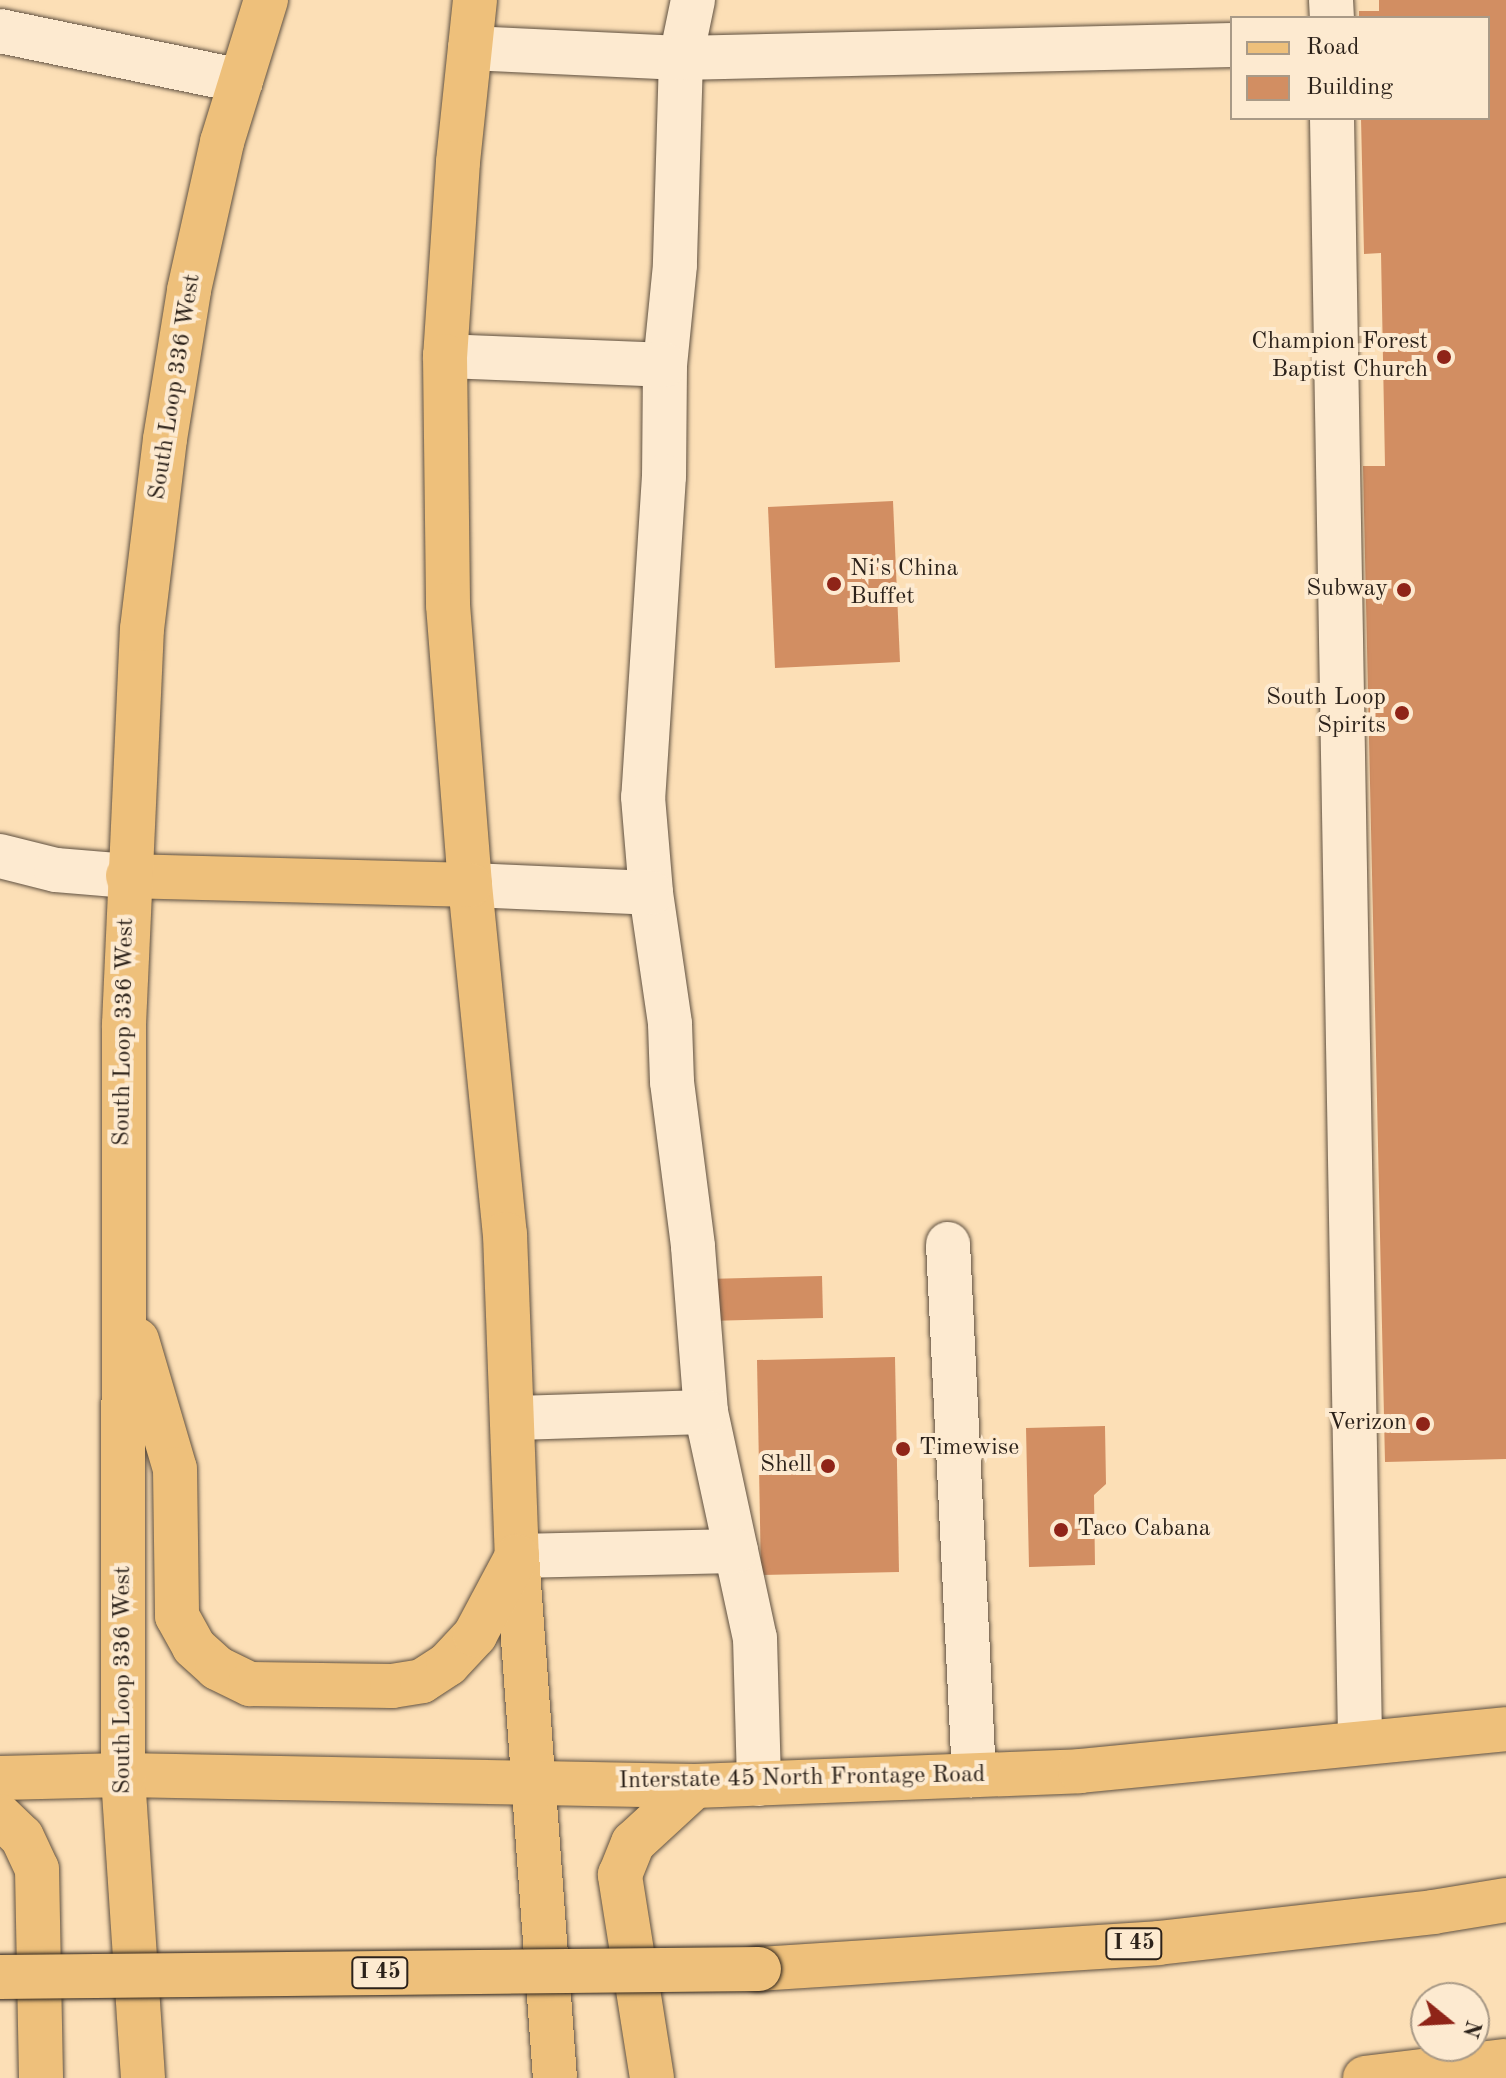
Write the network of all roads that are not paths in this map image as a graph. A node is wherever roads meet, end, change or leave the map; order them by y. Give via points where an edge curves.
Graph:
1 (266, 0) edge
2 (475, 0) edge
3 (693, 0) edge
4 (0, 31) edge
5 (1230, 45) edge
6 (470, 48) junction
7 (681, 58) junction
8 (241, 81) junction
9 (1332, 120) edge
10 (445, 356) junction
11 (665, 365) junction
12 (0, 856) edge
13 (128, 876) junction
14 (470, 885) junction
15 (651, 893) junction
16 (948, 1244) dead end
17 (123, 1291) junction
18 (706, 1412) junction
19 (515, 1418) junction
20 (736, 1551) junction
21 (517, 1556) junction
22 (1506, 1729) edge
23 (1360, 1743) junction
24 (123, 1775) junction
25 (974, 1775) junction
26 (0, 1778) edge
27 (535, 1781) junction
28 (759, 1784) junction
29 (695, 1786) junction
30 (0, 1816) edge
31 (1506, 1900) edge
32 (0, 1977) edge
33 (1506, 2061) edge
34 (41, 2078) edge
35 (143, 2078) edge
36 (555, 2078) edge
37 (652, 2078) edge
38 (1365, 2078) edge

1 - 8 main road, South Loop 336 West
2 - 6 main road
3 - 7 lane
4 - 8 lane
5 - 7 lane
6 - 7 lane
6 - 10 main road
7 - 11 lane via 675,265
8 - 13 main road, South Loop 336 West via 189,290 165,439 142,629
9 - 23 lane
10 - 11 lane
10 - 14 main road via 448,605
11 - 15 lane via 664,476 643,797
12 - 13 lane via 56,870
13 - 14 main road
13 - 17 main road, South Loop 336 West
14 - 15 lane
14 - 19 main road via 505,1234
15 - 18 lane via 670,1024
16 - 25 lane
17 - 21 main road via 175,1469 177,1616 194,1647 217,1668 250,1684 392,1686 422,1681 448,1664 475,1635
17 - 24 main road, South Loop 336 West
18 - 19 lane
18 - 20 lane
19 - 21 main road
20 - 21 lane
20 - 28 lane via 755,1638
21 - 27 main road
22 - 23 main road, Interstate 45 North Frontage Road
23 - 25 main road, Interstate 45 North Frontage Road via 1080,1771
24 - 26 main road, Interstate 45 North Frontage Road
24 - 27 main road, Interstate 45 North Frontage Road
24 - 35 main road, South Loop 336 West
25 - 28 main road, Interstate 45 North Frontage Road
27 - 29 main road, Interstate 45 North Frontage Road
27 - 36 main road
28 - 29 main road, Interstate 45 North Frontage Road
29 - 37 main road via 633,1843 620,1875
30 - 34 main road via 22,1837 37,1869
31 - 32 main road, I 45, bridge via 1158,1943 759,1969
33 - 38 main road

